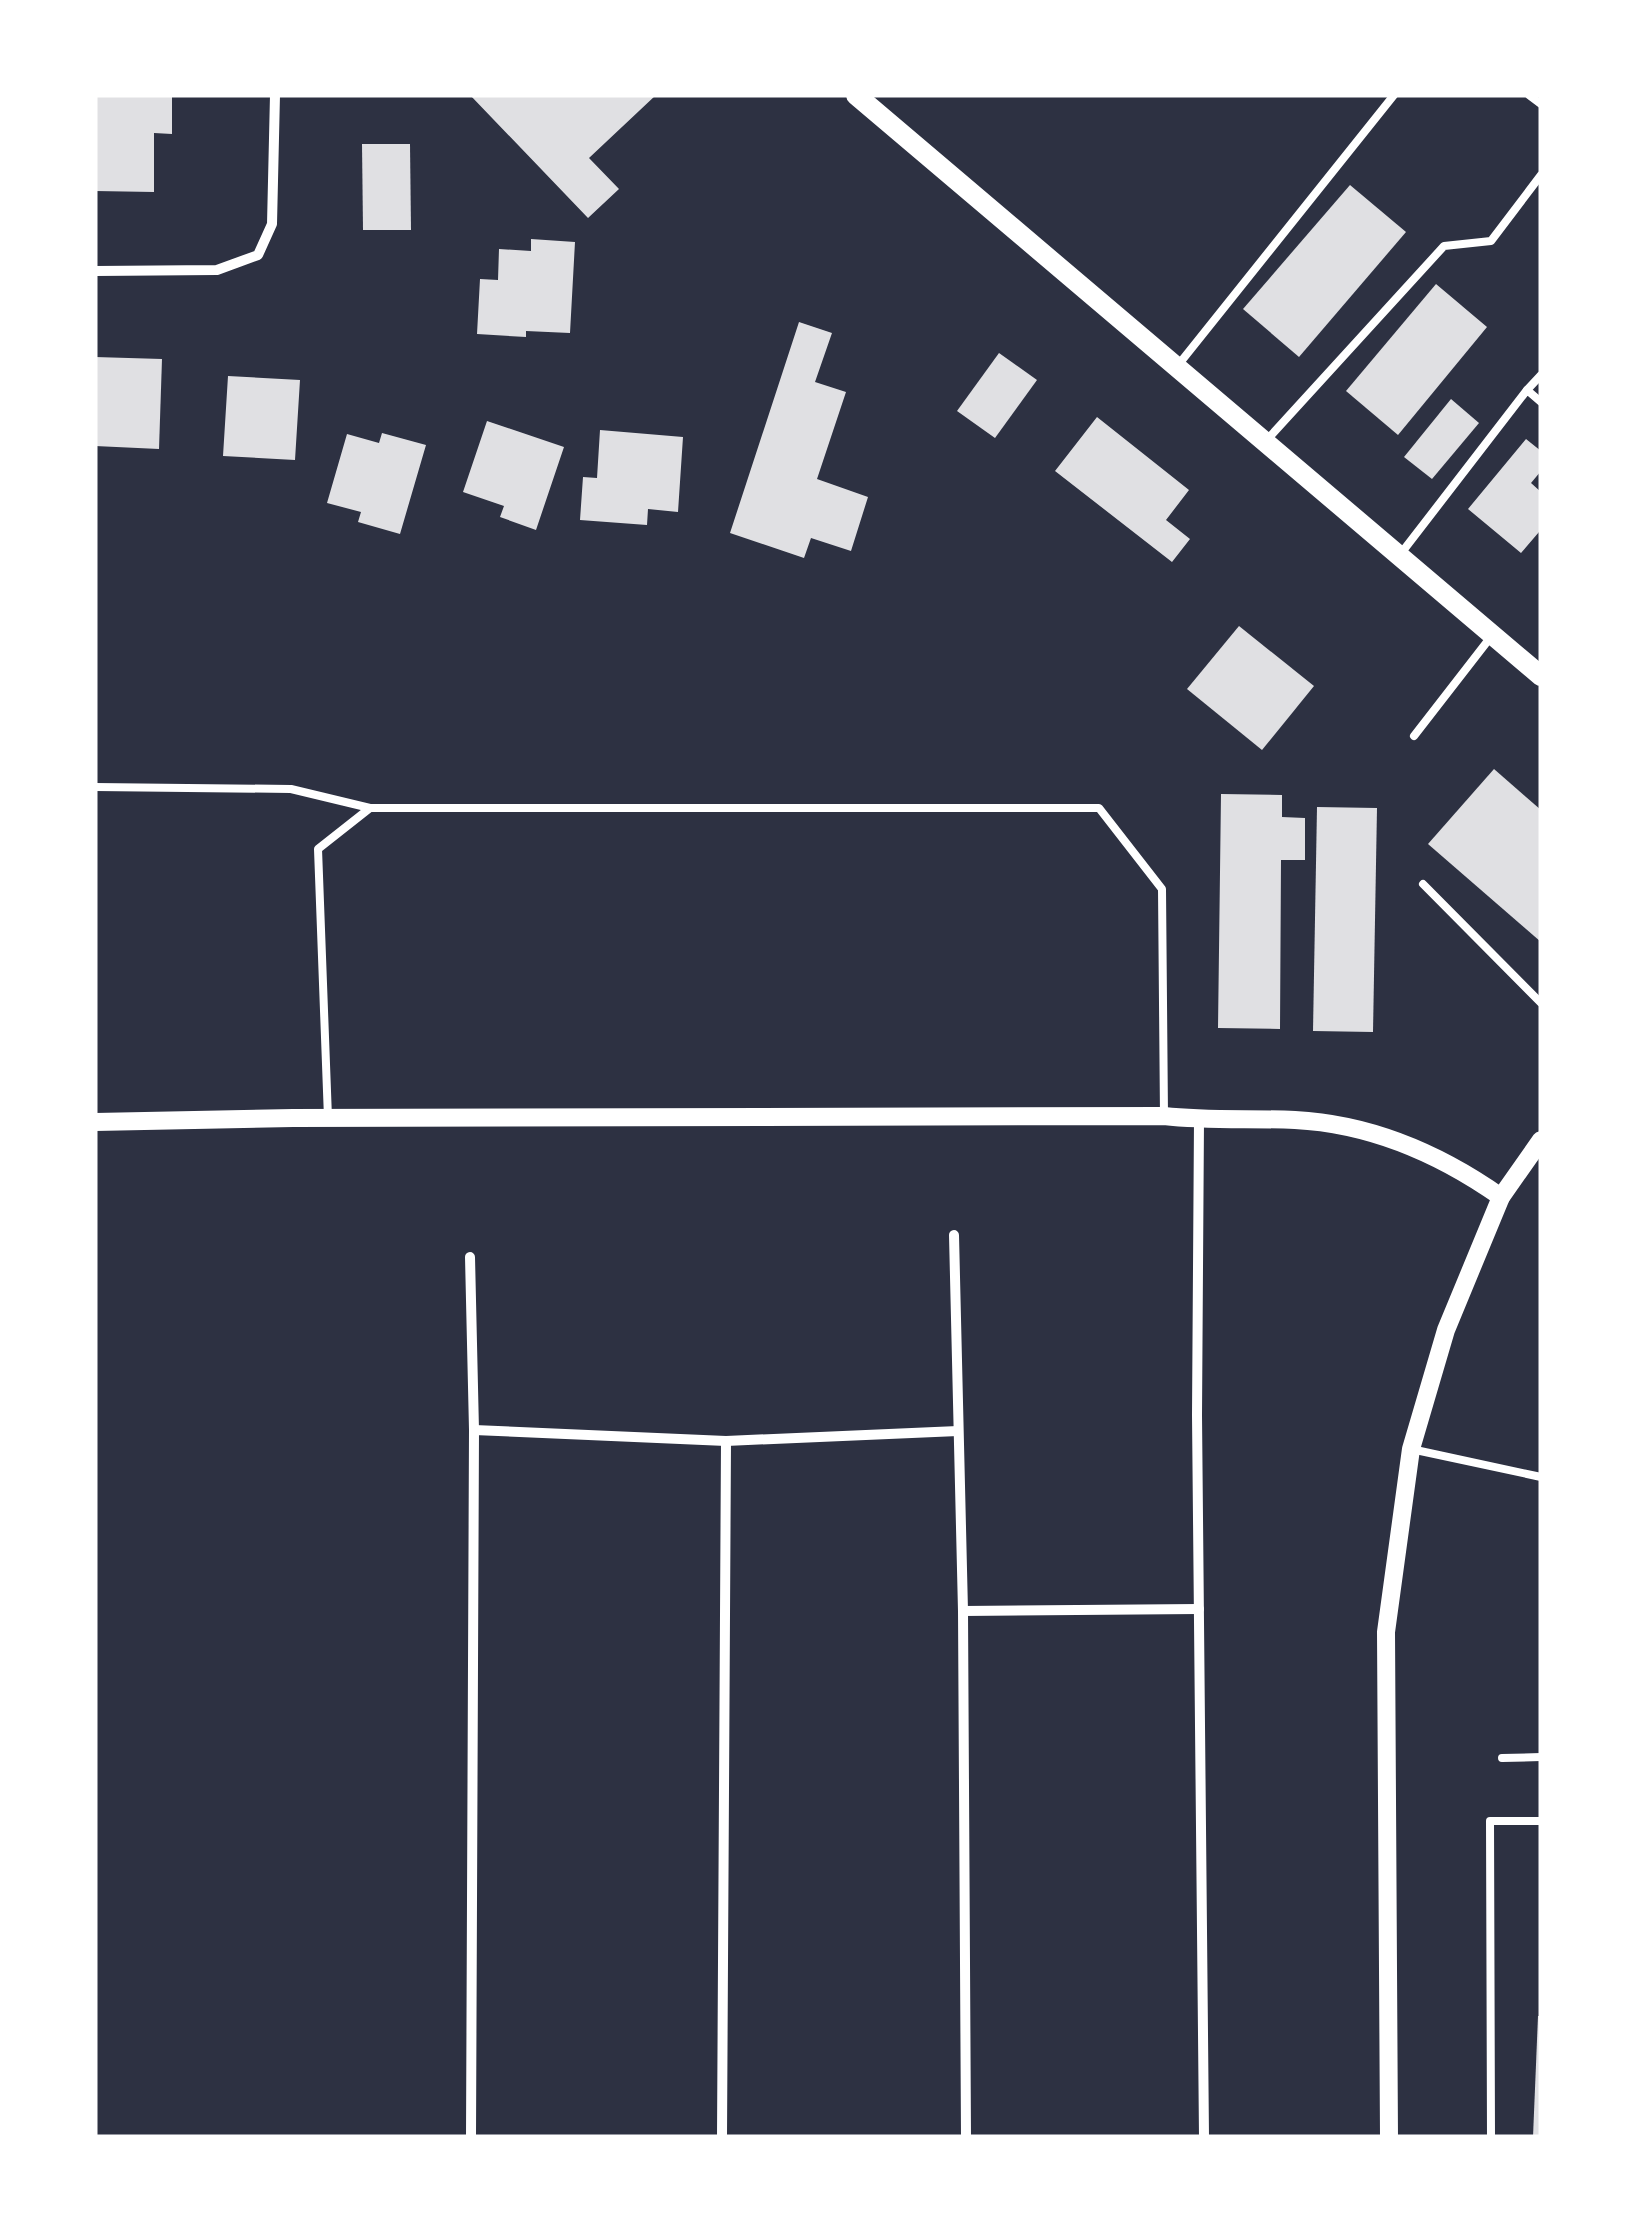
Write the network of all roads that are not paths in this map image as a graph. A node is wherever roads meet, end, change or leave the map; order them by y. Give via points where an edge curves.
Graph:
1 (275, 95) edge
2 (856, 95) edge
3 (1394, 95) edge
4 (1528, 95) edge
5 (1541, 104) edge
6 (1541, 175) edge
7 (95, 271) edge
8 (1176, 367) junction
9 (1541, 374) edge
10 (1528, 390) junction
11 (1541, 402) edge
12 (1264, 442) junction
13 (1399, 556) junction
14 (1492, 634) junction
15 (1541, 676) edge
16 (1414, 736) dead end
17 (95, 787) edge
18 (370, 808) junction
19 (1422, 884) dead end
20 (1541, 1003) edge
21 (1164, 1116) junction
22 (328, 1118) junction
23 (1199, 1120) junction
24 (95, 1122) edge
25 (1541, 1140) edge
26 (1502, 1197) junction
27 (954, 1235) dead end
28 (470, 1257) dead end
29 (474, 1430) junction
30 (958, 1431) junction
31 (726, 1441) junction
32 (1412, 1449) junction
33 (1541, 1477) edge
34 (1199, 1610) junction
35 (963, 1611) junction
36 (1541, 1757) edge
37 (1502, 1758) dead end
38 (1541, 1821) edge
39 (472, 2137) edge
40 (722, 2137) edge
41 (966, 2137) edge
42 (1204, 2137) edge
43 (1389, 2137) edge
44 (1491, 2137) edge

1 - 7 street via 272,224 258,256 217,270
2 - 8 main road
3 - 8 lane
4 - 5 lane
6 - 12 lane via 1491,241 1444,246
8 - 12 main road
9 - 10 lane
10 - 11 lane
10 - 13 lane
12 - 13 main road
13 - 14 main road
14 - 15 main road
14 - 16 lane
17 - 18 lane via 292,789
18 - 21 lane via 1098,808 1162,888
18 - 22 lane via 318,849
19 - 20 lane
21 - 22 street
21 - 23 street
22 - 24 street
23 - 26 street via 1295,1120 1370,1132 1440,1158
23 - 34 street
25 - 26 street
26 - 32 street via 1446,1330
27 - 30 street
28 - 29 street
29 - 31 street
29 - 39 street
30 - 31 street
30 - 35 street
31 - 40 street
32 - 33 lane
32 - 43 street via 1386,1632
34 - 35 street
34 - 42 street
35 - 41 street
36 - 37 lane
38 - 44 lane via 1490,1821

